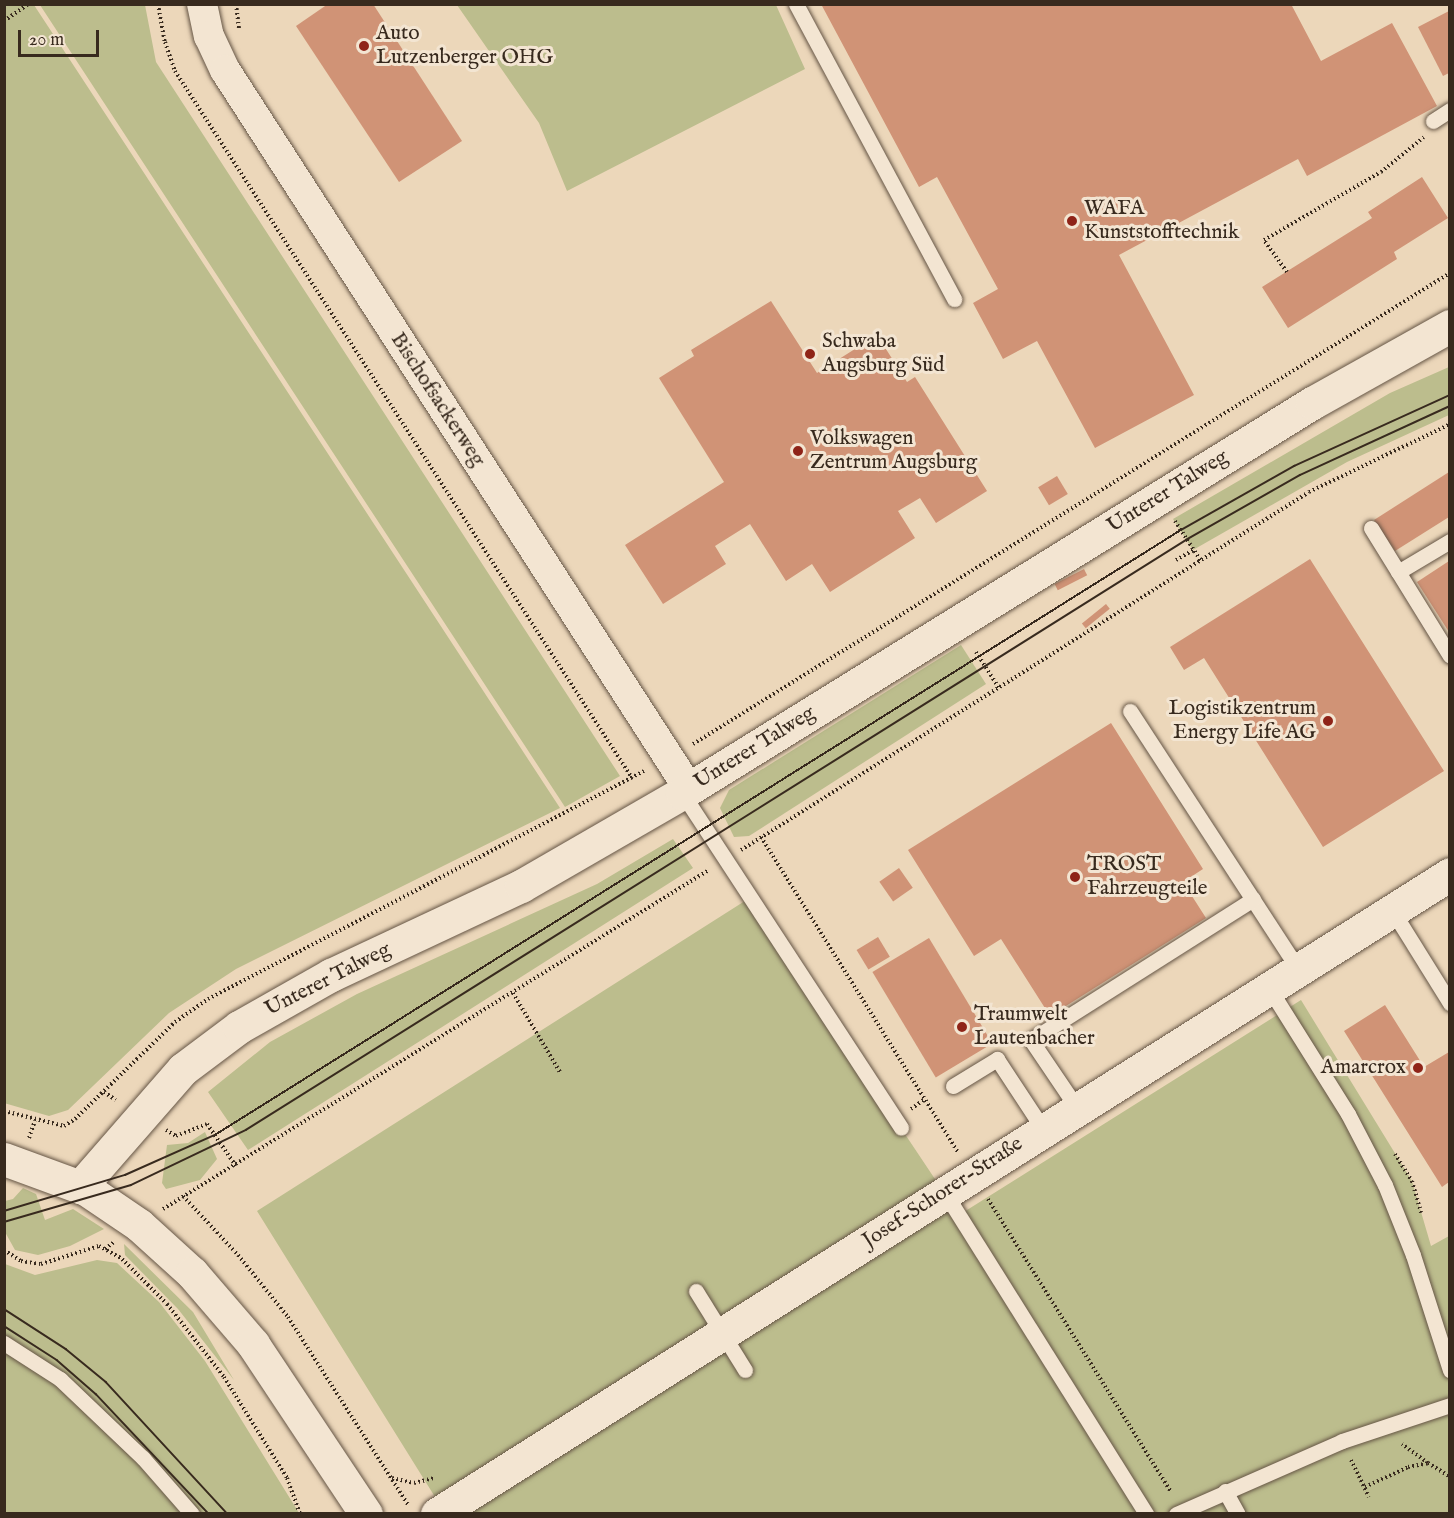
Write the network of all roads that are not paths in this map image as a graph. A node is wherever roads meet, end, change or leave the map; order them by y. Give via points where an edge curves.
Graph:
1 (202, 4) edge
2 (796, 4) edge
3 (1449, 110) edge
4 (1433, 121) road end
5 (954, 298) dead end
6 (1449, 326) edge
7 (1371, 528) dead end
8 (1449, 541) edge
9 (1398, 572) junction
10 (1449, 656) edge
11 (1130, 711) dead end
12 (685, 791) junction
13 (1449, 874) edge
14 (1253, 899) junction
15 (1392, 910) junction
16 (1298, 969) junction
17 (1269, 988) junction
18 (1449, 1003) edge
19 (953, 1086) dead end
20 (1077, 1108) junction
21 (901, 1128) dead end
22 (1043, 1130) junction
23 (4, 1159) edge
24 (80, 1187) junction
25 (945, 1193) junction
26 (696, 1292) dead end
27 (722, 1333) junction
28 (4, 1343) edge
29 (745, 1370) dead end
30 (1449, 1370) edge
31 (1449, 1405) edge
32 (1225, 1491) junction
33 (192, 1514) edge
34 (366, 1514) edge
35 (437, 1514) edge
36 (1146, 1514) edge
37 (1176, 1514) edge
38 (1238, 1514) edge

1 - 12 street, Bischofsackerweg via 209,36 225,70 668,757
2 - 5 lane
3 - 4 lane
6 - 12 street, Unterer Talweg via 1312,403
7 - 9 lane
8 - 9 lane
9 - 10 lane
11 - 14 lane
12 - 21 lane via 724,861
12 - 24 street, Unterer Talweg via 521,886 331,975 239,1027 183,1069
13 - 15 street, Josef-Schorer-Straße
14 - 16 lane
14 - 20 lane via 1031,1040
15 - 16 street, Josef-Schorer-Straße
15 - 18 lane
16 - 17 street, Josef-Schorer-Straße
17 - 20 street, Josef-Schorer-Straße
17 - 30 lane via 1348,1114 1385,1185 1413,1255
19 - 22 lane via 997,1059
20 - 22 street, Josef-Schorer-Straße
22 - 25 street, Josef-Schorer-Straße
23 - 24 street
24 - 34 street via 139,1225 222,1305 253,1344
25 - 27 street, Josef-Schorer-Straße
25 - 36 lane
26 - 27 lane
27 - 29 lane
27 - 35 street, Josef-Schorer-Straße
28 - 33 lane via 60,1379 143,1458
31 - 32 lane via 1351,1438
32 - 37 lane
32 - 38 lane

